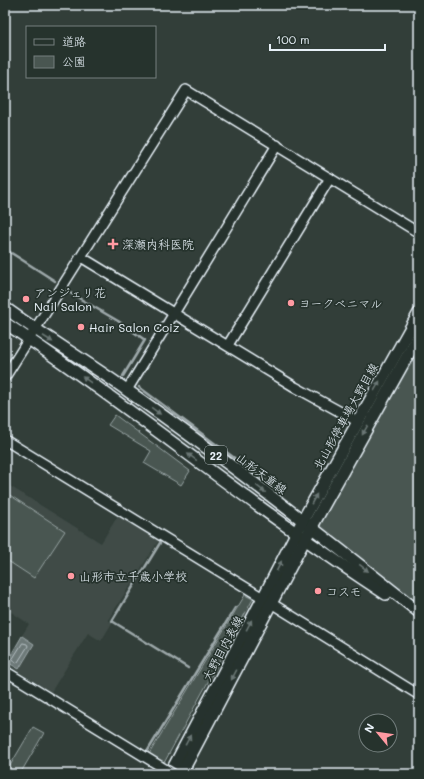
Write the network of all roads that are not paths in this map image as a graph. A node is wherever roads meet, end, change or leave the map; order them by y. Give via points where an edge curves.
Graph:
1 (277, 145) junction
2 (330, 178) junction
3 (419, 233) edge
4 (81, 257) junction
5 (5, 308) edge
6 (173, 313) junction
7 (419, 313) edge
8 (5, 323) edge
9 (32, 334) junction
10 (419, 335) edge
11 (228, 346) junction
12 (5, 377) edge
13 (127, 390) junction
14 (357, 421) junction
15 (5, 440) edge
16 (303, 520) junction
17 (312, 527) junction
18 (300, 536) junction
19 (267, 601) junction
20 (419, 613) edge
21 (5, 671) edge
22 (419, 695) edge
23 (170, 774) edge
24 (173, 774) edge
25 (181, 774) edge

1 - 2 street
1 - 4 street via 186,90
1 - 6 street
2 - 3 street
2 - 11 street
4 - 6 street
4 - 9 street
5 - 9 main road, 山形天童線 / 22
6 - 11 street
6 - 13 street
14 -> 7 main road, 北山形停車場大野目線
8 - 9 main road, 山形天童線 / 22
9 - 12 street
9 -> 13 main road, 山形天童線 / 22
18 -> 9 main road, 山形天童線 / 22 via 118,402
10 -> 17 main road, 北山形停車場大野目線
11 - 14 street
13 -> 16 main road, 山形天童線 / 22
16 -> 14 main road, 北山形停車場大野目線
15 - 19 street
16 - 17 main road, 山形天童線 / 22
16 - 18 main road, 北山形停車場大野目線
17 - 18 main road, 北山形停車場大野目線
17 -> 20 main road, 山形天童線 / 22
18 - 19 main road, 大野目内表線
18 - 20 main road, 山形天童線 / 22
19 - 22 street
23 -> 19 main road, 大野目内表線
19 -> 25 main road, 大野目内表線
21 - 24 street, bridge

